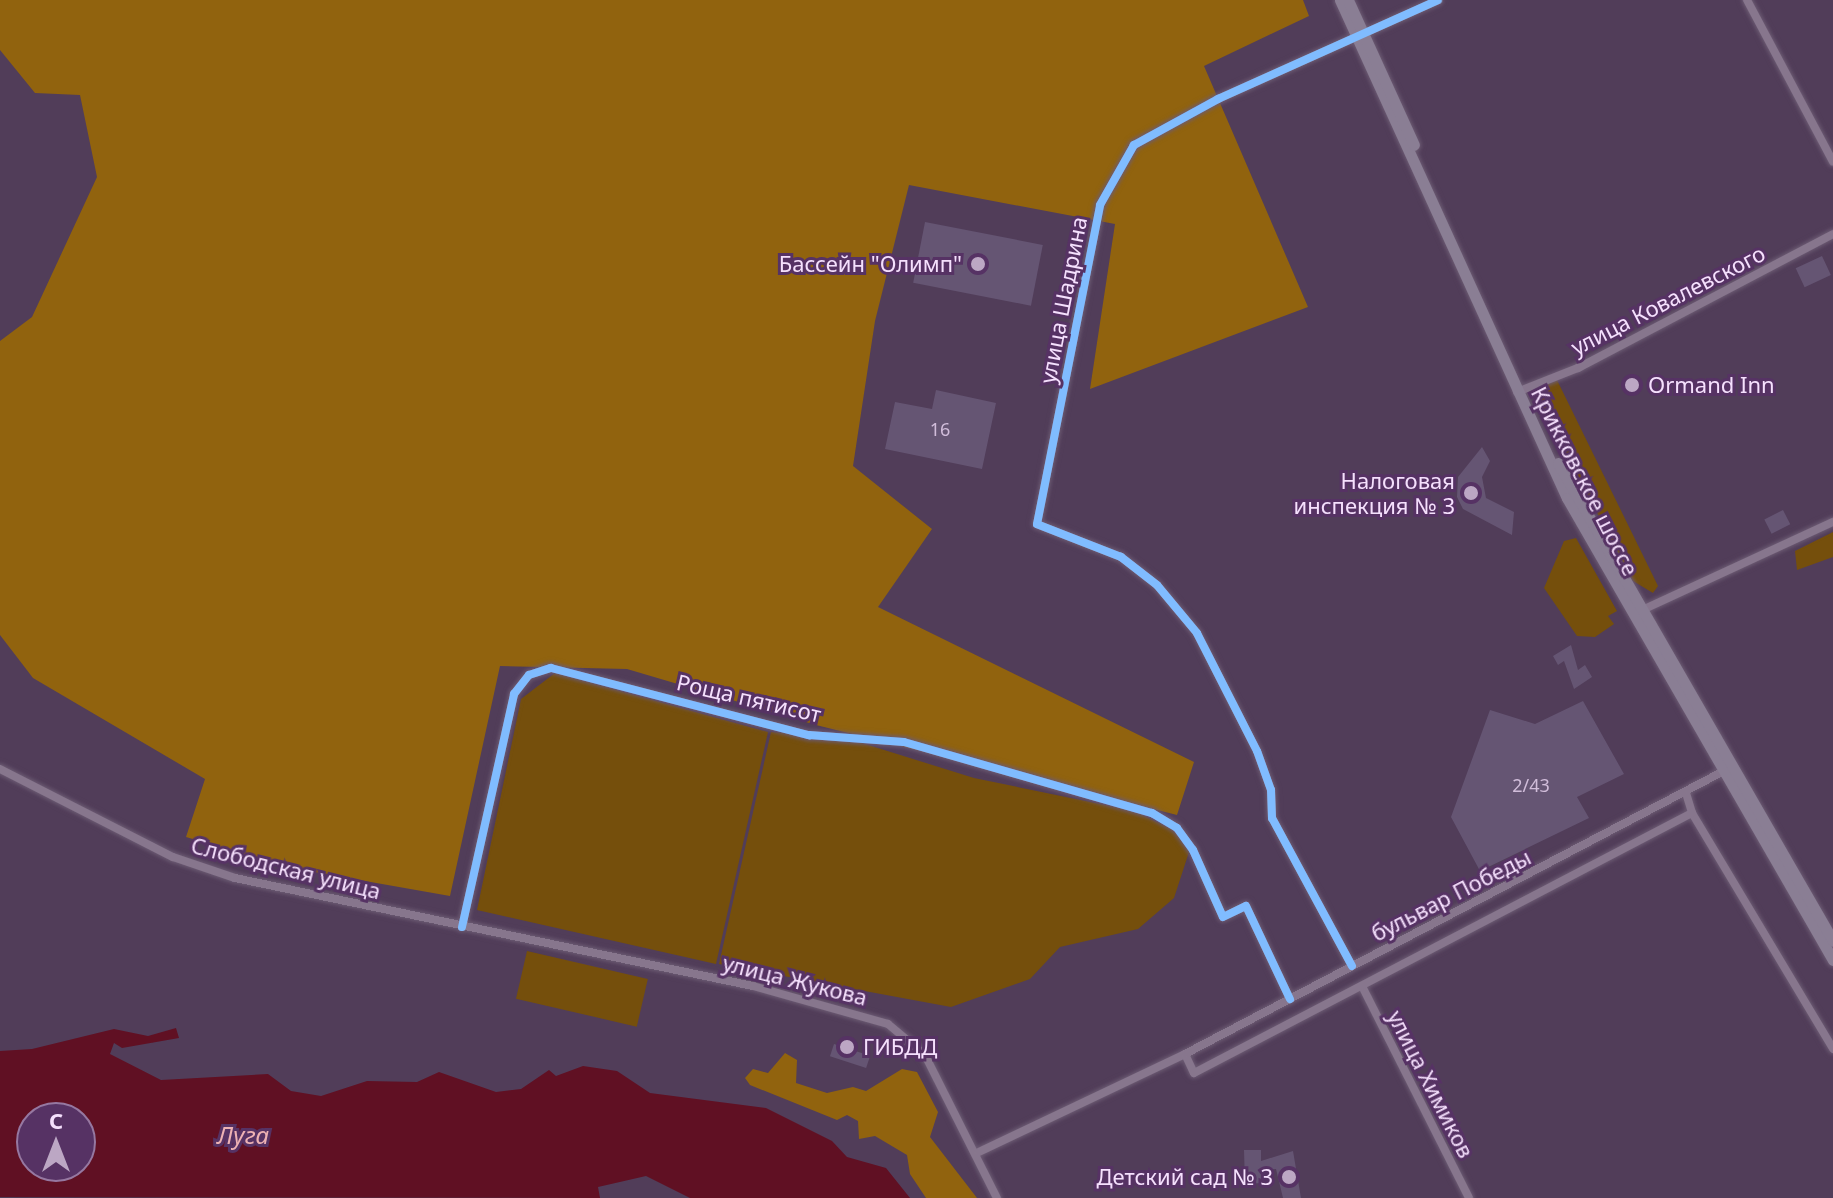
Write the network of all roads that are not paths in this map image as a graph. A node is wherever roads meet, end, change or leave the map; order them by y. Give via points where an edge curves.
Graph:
1 (1340, 0) edge
2 (1348, 0) edge
3 (1438, 0) edge
4 (1747, 0) edge
5 (1360, 36) junction
6 (1833, 162) edge
7 (1833, 234) edge
8 (1520, 390) junction
9 (1833, 522) edge
10 (1637, 612) junction
11 (0, 769) edge
12 (1722, 772) junction
13 (1686, 793) junction
14 (1692, 813) junction
15 (462, 927) junction
16 (1833, 941) edge
17 (581, 951) joint
18 (1833, 960) edge
19 (1352, 966) junction
20 (1362, 986) junction
21 (1290, 999) junction
22 (1833, 1049) edge
23 (1185, 1054) junction
24 (979, 1152) junction
25 (997, 1198) edge
26 (1469, 1198) edge

1 - 5 main road, Крикковское шоссе
2 - 5 main road
3 - 5 street, улица Шадрина
4 - 6 street
5 - 8 main road, Крикковское шоссе
5 - 19 street, улица Шадрина via 1218,99 1134,145 1100,205 1037,524 1121,557 1157,585 1197,633 1257,751 1271,790 1272,818
7 - 8 street, улица Ковалевского via 1578,368
8 - 10 main road, Крикковское шоссе via 1567,498
9 - 10 street
10 - 12 main road, Крикковское шоссе
10 - 16 main road
11 - 15 street, Слободская улица via 207,869
12 - 13 street, бульвар Победы
12 - 18 main road, Крикковское шоссе
13 - 14 street
13 - 19 street, бульвар Победы
14 - 20 street
14 - 22 street
15 - 17 street, Слободская улица
15 - 21 street, Роща пятисот via 514,694 529,675 551,668 809,735 904,742 1152,813 1177,828 1193,850 1223,917 1246,906
17 - 24 street, улица Жукова via 888,1024 925,1055
19 - 21 street, бульвар Победы
20 - 23 street via 1194,1073
20 - 26 street, улица Химиков
21 - 23 street, бульвар Победы
23 - 24 street, бульвар Победы
24 - 25 street, улица Жукова

